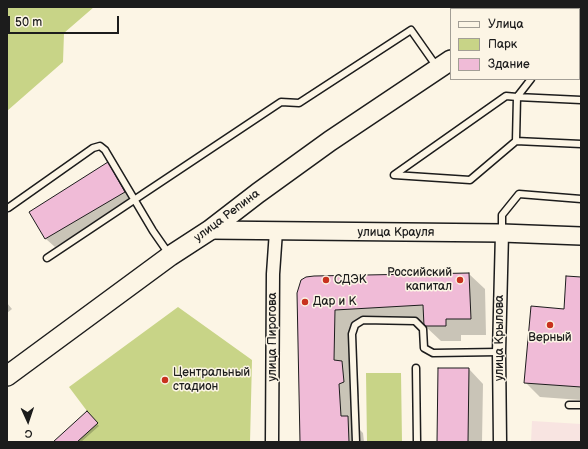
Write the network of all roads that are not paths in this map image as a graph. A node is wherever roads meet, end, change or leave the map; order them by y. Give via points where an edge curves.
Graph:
1 (444, 64) edge
2 (530, 80) edge
3 (517, 97) junction
4 (581, 98) edge
5 (516, 141) junction
6 (581, 144) edge
7 (581, 199) edge
8 (135, 201) junction
9 (8, 208) edge
10 (210, 230) junction
11 (276, 231) junction
12 (502, 233) junction
13 (581, 236) edge
14 (170, 256) junction
15 (47, 258) dead end
16 (499, 352) junction
17 (416, 368) dead end
18 (7, 375) edge
19 (569, 405) dead end
20 (581, 405) edge
21 (272, 442) edge
22 (356, 442) edge
23 (417, 442) edge
24 (500, 442) edge

1 - 8 lane via 411,30 299,103 281,102
1 - 10 main road, улица Репина via 300,163
2 - 3 lane
3 - 4 lane
3 - 5 lane
3 - 5 lane via 506,96 394,175 470,180
5 - 6 lane
7 - 12 lane via 519,194 502,215
8 - 9 lane via 105,150 100,146 93,148
8 - 14 lane
8 - 15 lane
10 - 11 main road, улица Крауля
10 - 14 main road, улица Репина
11 - 12 main road, улица Крауля
11 - 21 street, улица Пирогова via 273,274
12 - 13 main road, улица Крауля
12 - 16 street, улица Крылова
14 - 18 main road, улица Репина
16 - 22 lane via 433,353 424,348 423,329 415,321 363,320 355,325 352,334
16 - 24 street, улица Крылова
17 - 23 lane
19 - 20 lane

